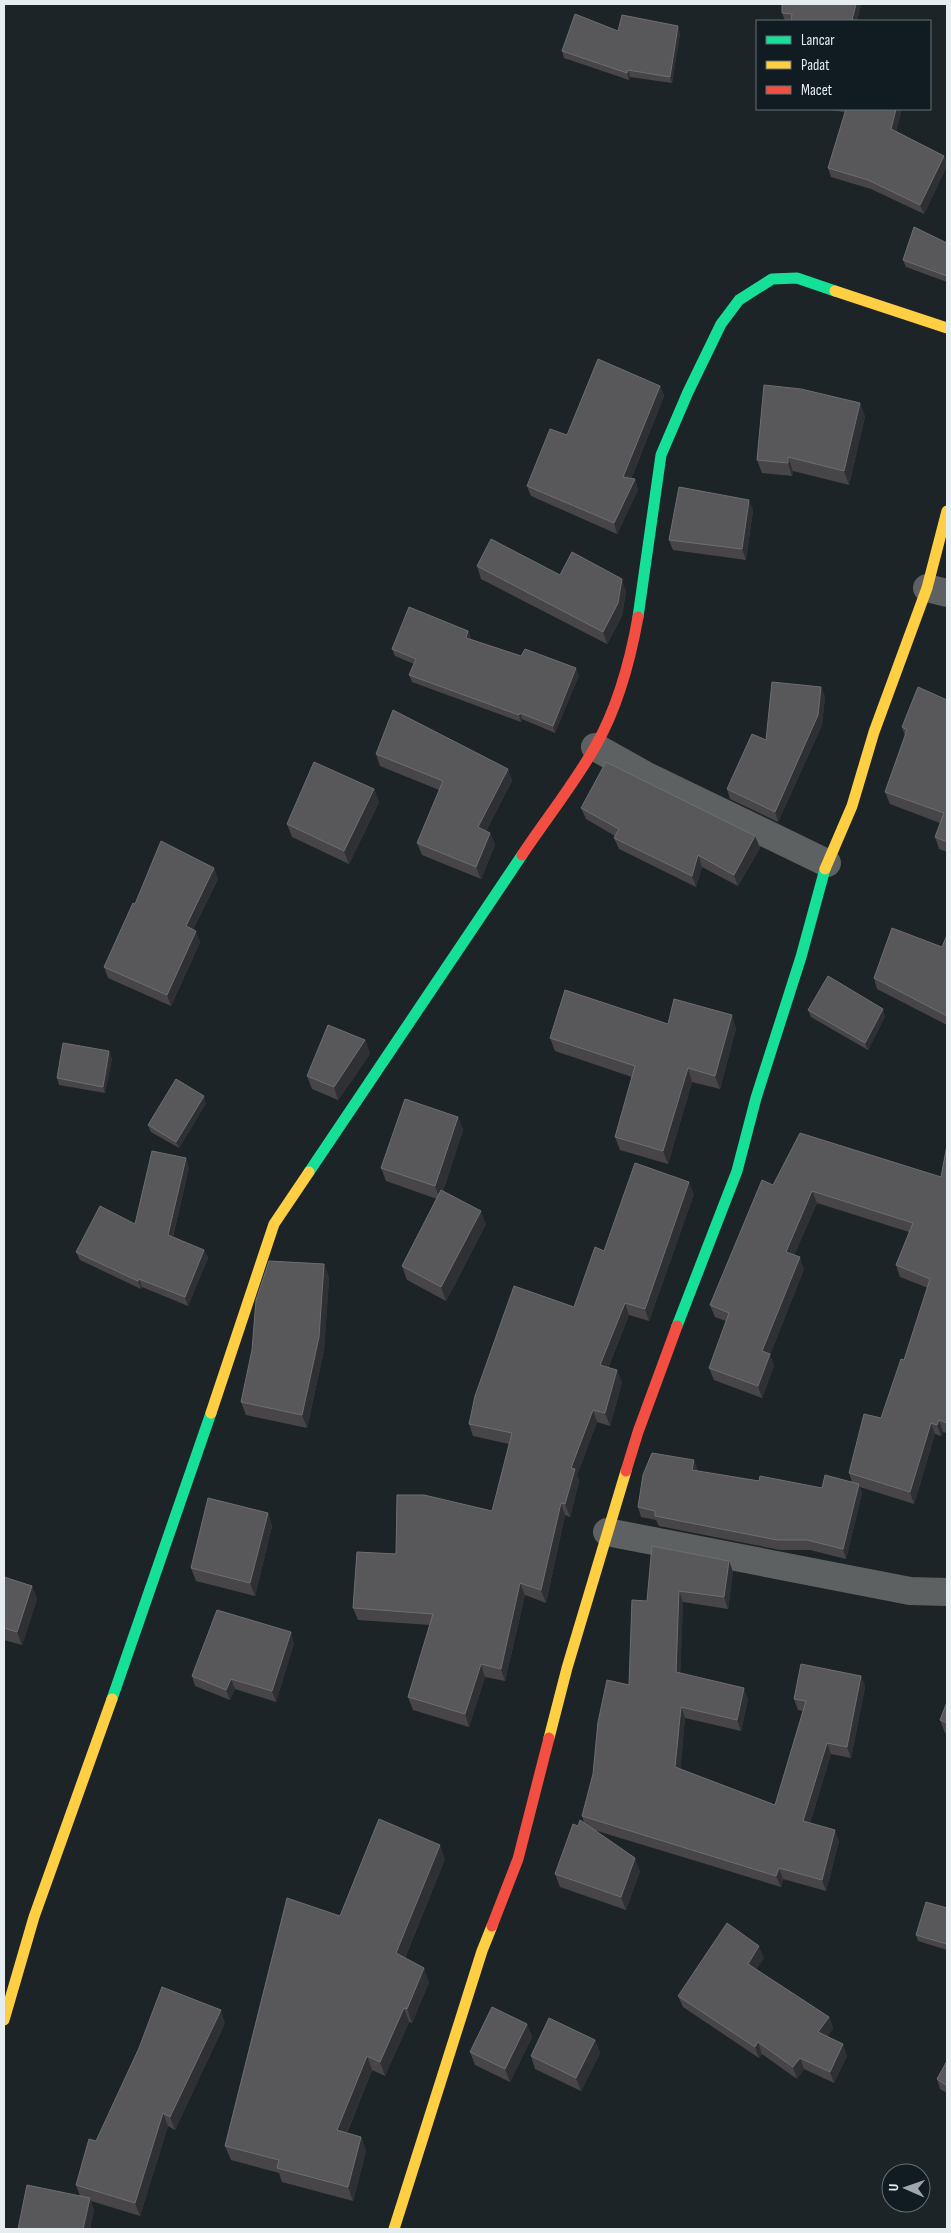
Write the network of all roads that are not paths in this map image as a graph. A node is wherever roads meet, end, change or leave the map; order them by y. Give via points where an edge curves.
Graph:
1 (947, 328) edge
2 (947, 512) edge
3 (937, 590) edge
4 (595, 747) junction
5 (828, 862) junction
6 (607, 1532) junction
7 (947, 1592) edge
8 (4, 2020) edge
9 (394, 2229) edge

1 - 4 street via 797,278 772,279 739,300 721,324 661,454 631,654 613,710
2 - 3 street
3 - 5 street via 874,732 852,806
4 - 5 street via 645,775
4 - 8 street via 274,1224 148,1600 34,1917
5 - 6 street via 737,1170 638,1432
6 - 7 street via 910,1591
6 - 9 street via 567,1668 518,1859 482,1951

